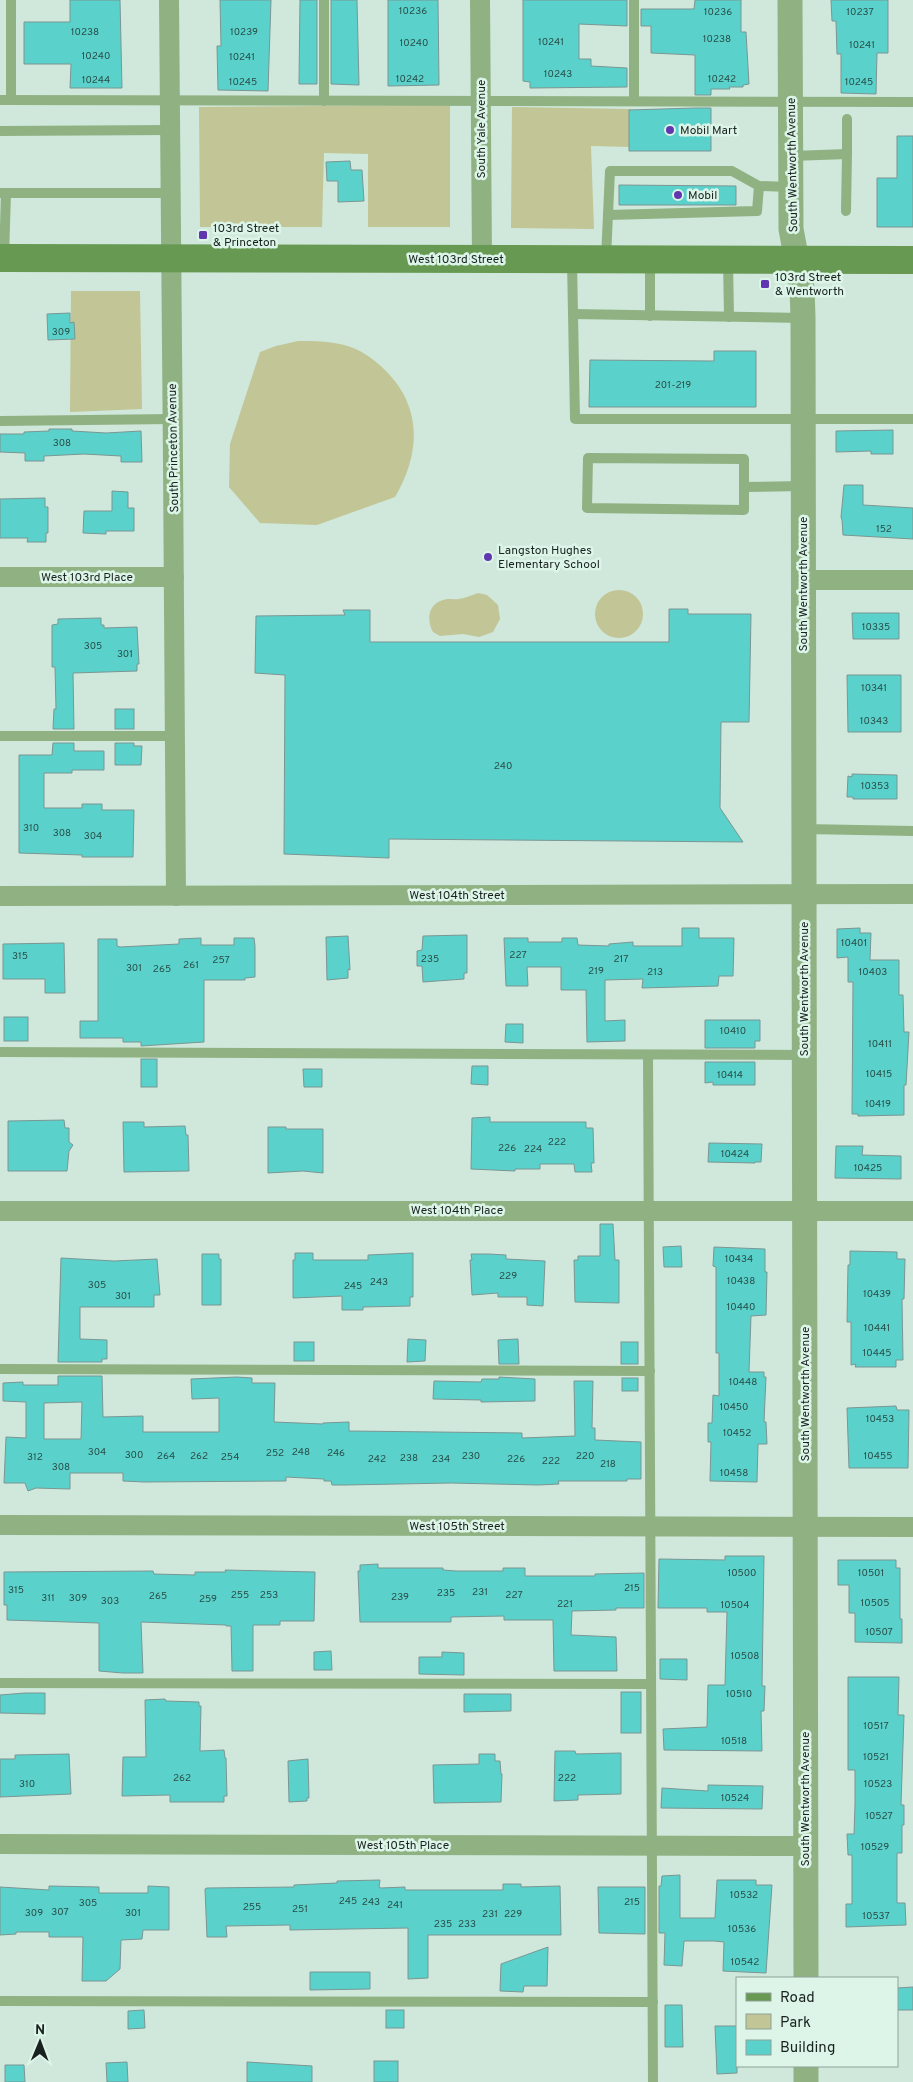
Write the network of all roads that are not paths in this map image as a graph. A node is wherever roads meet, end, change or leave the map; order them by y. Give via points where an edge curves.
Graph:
1 (10, 0) edge
2 (169, 0) edge
3 (324, 0) edge
4 (480, 0) edge
5 (634, 0) edge
6 (790, 0) edge
7 (5, 100) edge
8 (169, 100) junction
9 (324, 100) junction
10 (480, 101) junction
11 (634, 102) junction
12 (791, 102) junction
13 (913, 102) edge
14 (847, 119) dead end
15 (169, 130) junction
16 (0, 131) edge
17 (847, 154) junction
18 (791, 156) junction
19 (759, 186) junction
20 (791, 187) junction
21 (3, 193) edge
22 (169, 193) junction
23 (846, 211) dead end
24 (608, 215) junction
25 (2, 258) edge
26 (169, 258) junction
27 (482, 259) junction
28 (572, 259) junction
29 (606, 259) junction
30 (650, 259) junction
31 (728, 259) junction
32 (796, 260) junction
33 (913, 260) edge
34 (573, 314) junction
35 (650, 316) junction
36 (729, 317) junction
37 (803, 318) junction
38 (803, 419) junction
39 (913, 419) edge
40 (173, 420) junction
41 (0, 421) edge
42 (803, 486) junction
43 (744, 487) junction
44 (0, 577) edge
45 (174, 577) junction
46 (803, 580) junction
47 (913, 580) edge
48 (0, 736) edge
49 (175, 736) junction
50 (804, 830) junction
51 (913, 831) edge
52 (804, 894) junction
53 (913, 894) edge
54 (0, 896) edge
55 (176, 896) junction
56 (0, 1052) edge
57 (648, 1055) junction
58 (804, 1055) junction
59 (649, 1210) junction
60 (804, 1210) junction
61 (913, 1210) edge
62 (0, 1211) edge
63 (0, 1369) edge
64 (650, 1371) junction
65 (0, 1525) edge
66 (650, 1526) junction
67 (805, 1527) junction
68 (913, 1527) edge
69 (0, 1683) edge
70 (651, 1684) junction
71 (0, 1844) edge
72 (652, 1846) junction
73 (805, 1846) junction
74 (806, 1977) edge
75 (0, 2001) edge
76 (653, 2002) junction
77 (806, 2067) edge
78 (653, 2082) edge
79 (806, 2082) edge

1 - 7 lane
2 - 8 street, South Princeton Avenue
3 - 9 lane
4 - 10 street, South Yale Avenue
5 - 11 lane
6 - 12 street, South Wentworth Avenue
7 - 8 lane
8 - 9 lane
8 - 15 street, South Princeton Avenue
9 - 10 lane
10 - 11 lane
10 - 27 street, South Yale Avenue
11 - 12 lane
12 - 13 lane
12 - 18 street, South Wentworth Avenue
14 - 17 lane
15 - 16 lane
15 - 22 street, South Princeton Avenue
17 - 18 lane
17 - 23 lane
18 - 20 street, South Wentworth Avenue
19 - 20 lane
19 - 24 lane via 757,211
19 - 24 lane via 732,170 610,171
20 - 32 street, South Wentworth Avenue via 791,229
21 - 22 lane
21 - 25 lane
22 - 26 street, South Princeton Avenue
24 - 29 lane
25 - 26 main road, West 103rd Street
26 - 27 main road, West 103rd Street
26 - 40 street, South Princeton Avenue
27 - 28 main road, West 103rd Street
28 - 29 main road, West 103rd Street
28 - 34 lane
29 - 30 main road, West 103rd Street
30 - 31 main road, West 103rd Street
30 - 35 lane
31 - 32 main road, West 103rd Street
31 - 36 lane
32 - 33 main road, West 103rd Street
32 - 37 street, South Wentworth Avenue via 802,288
34 - 35 lane
34 - 38 lane via 574,419
35 - 36 lane
36 - 37 lane
37 - 38 street, South Wentworth Avenue
38 - 39 lane
38 - 42 street, South Wentworth Avenue
40 - 41 lane
40 - 45 street, South Princeton Avenue
42 - 43 lane
42 - 46 street, South Wentworth Avenue
43 - 43 lane via 744,459 588,458 587,508 744,510
44 - 45 street, West 103rd Place
45 - 49 street, South Princeton Avenue
46 - 47 street
46 - 50 street, South Wentworth Avenue
48 - 49 lane
49 - 55 street, South Princeton Avenue
50 - 51 lane
50 - 52 street, South Wentworth Avenue
52 - 53 street, West 104th Street
52 - 55 street, West 104th Street
52 - 58 street, South Wentworth Avenue
54 - 55 street, West 104th Street
56 - 57 lane
57 - 58 lane
57 - 59 lane
58 - 60 street, South Wentworth Avenue
59 - 60 street, West 104th Place
59 - 62 street, West 104th Place
59 - 64 lane
60 - 61 street, West 104th Place
60 - 67 street, South Wentworth Avenue
63 - 64 lane
64 - 66 lane
65 - 66 street, West 105th Street
66 - 67 street, West 105th Street
66 - 70 lane
67 - 68 street, West 105th Street
67 - 73 street, South Wentworth Avenue
69 - 70 lane
70 - 72 lane
71 - 72 street, West 105th Place
72 - 73 street, West 105th Place
72 - 76 lane
73 - 74 street, South Wentworth Avenue
75 - 76 lane
76 - 78 lane
77 - 79 street

